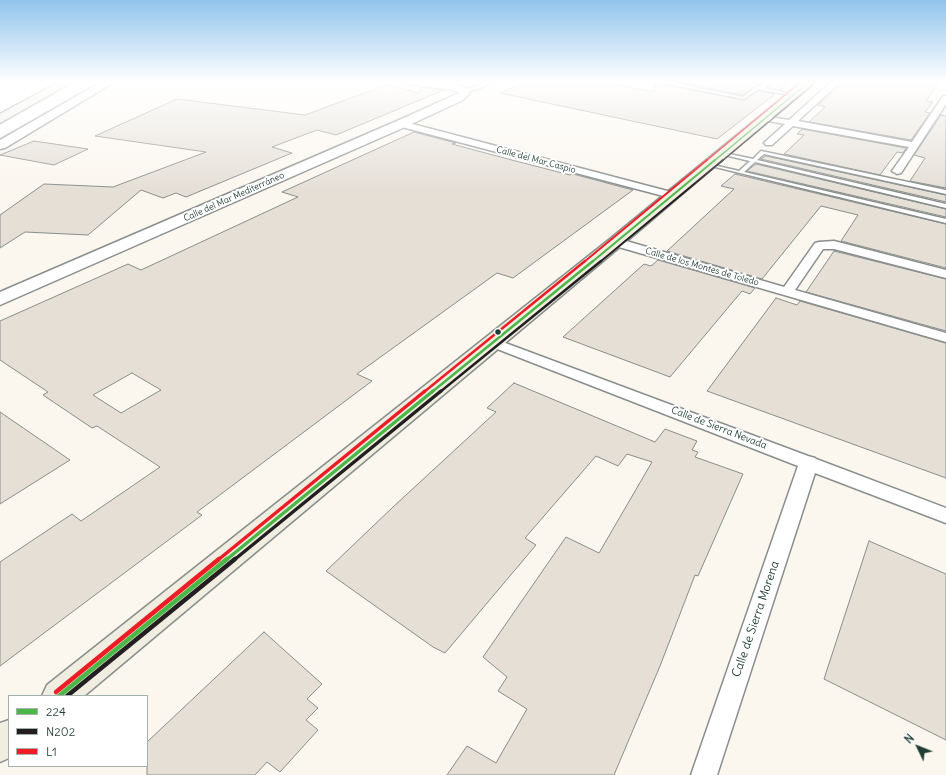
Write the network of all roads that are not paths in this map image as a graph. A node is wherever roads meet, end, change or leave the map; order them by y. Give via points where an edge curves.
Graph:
1 (48, 117) edge
2 (417, 117) edge
3 (797, 117) edge
4 (933, 117) edge
5 (766, 118) joint
6 (791, 123) junction
7 (401, 124) junction
8 (769, 143) dead end
9 (0, 145) edge
10 (914, 145) junction
11 (716, 159) junction
12 (754, 160) junction
13 (897, 171) dead end
14 (741, 172) junction
15 (865, 174) junction
16 (851, 191) junction
17 (946, 192) edge
18 (671, 195) junction
19 (946, 206) edge
20 (946, 221) edge
21 (616, 242) junction
22 (946, 274) edge
23 (788, 292) junction
24 (0, 299) edge
25 (946, 338) edge
26 (492, 342) junction
27 (809, 462) junction
28 (946, 516) edge
29 (60, 695) edge
30 (8, 738) edge
31 (0, 744) edge
32 (704, 775) edge

1 - 9 street
2 - 7 street, Calle del Mar Mediterráneo
3 - 6 street
4 - 10 street
5 - 6 street
5 - 11 main road
6 - 8 street
6 - 10 street
7 - 18 street, Calle del Mar Caspio
7 - 24 street, Calle del Mar Mediterráneo
10 - 13 street
11 - 12 lane
11 - 14 lane
11 - 18 main road
12 - 14 lane
12 - 15 lane via 764,152 774,153
12 - 16 lane
14 - 16 lane
15 - 16 lane
15 - 17 lane
16 - 19 lane
16 - 20 lane
18 - 21 main road
21 - 23 street, Calle de los Montes de Toledo
21 - 26 main road
22 - 23 street via 834,245 819,246
23 - 25 street, Calle de los Montes de Toledo
26 - 27 street, Calle de Sierra Nevada
26 - 29 main road
27 - 28 street, Calle de Sierra Nevada
27 - 32 street, Calle de Sierra Morena
30 - 31 main road

